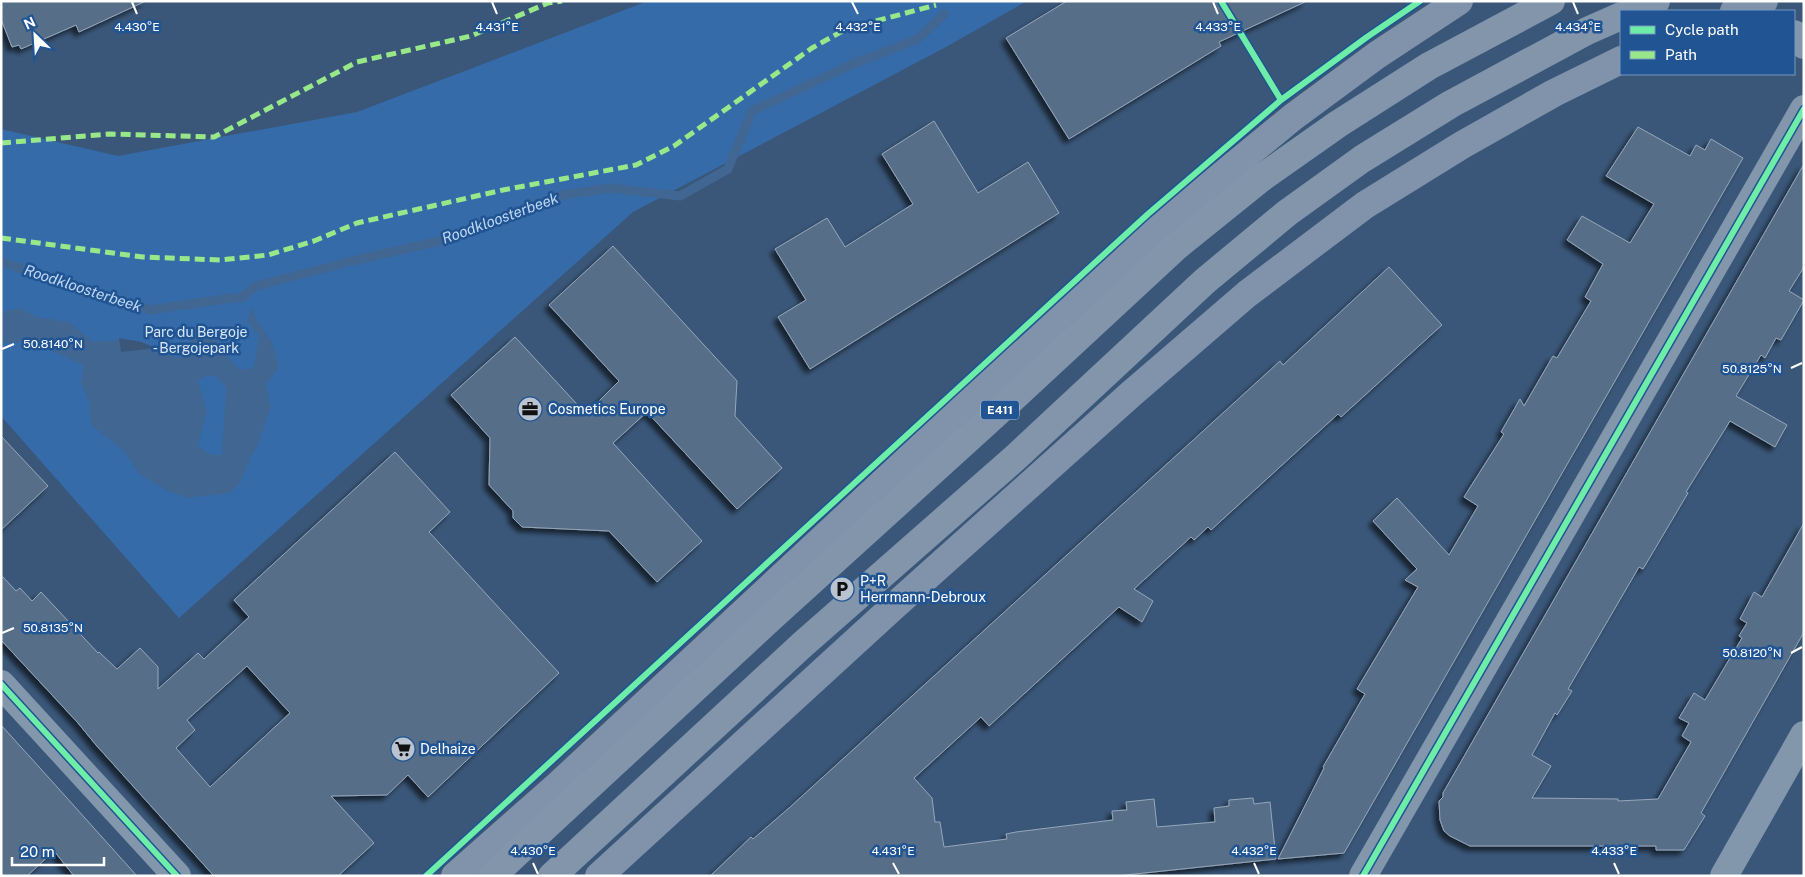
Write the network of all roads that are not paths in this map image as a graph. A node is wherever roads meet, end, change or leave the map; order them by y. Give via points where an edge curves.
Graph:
1 (1459, 1) edge
2 (1551, 1) edge
3 (1656, 1) edge
4 (1739, 1) edge
5 (1764, 1) edge
6 (1635, 10) edge
7 (1726, 10) edge
8 (1737, 10) edge
9 (1620, 16) edge
10 (1795, 35) edge
11 (1804, 45) edge
12 (1620, 60) edge
13 (1804, 109) edge
14 (1, 684) edge
15 (1804, 735) edge
16 (177, 876) edge
17 (455, 876) edge
18 (492, 876) edge
19 (552, 876) edge
20 (600, 876) edge
21 (1363, 876) edge
22 (1724, 876) edge

1 - 17 main road via 1377,54 1292,117 1171,217
2 - 18 highway, E411 via 1429,66 1338,124 1260,179 1177,246
3 - 6 highway
4 - 7 main road
5 - 8 main road
9 - 19 highway via 1451,104 1362,160 1287,214 1206,281 1016,457 802,645
10 - 11 street
12 - 20 main road via 1537,102 1365,205 1247,294 892,608
13 - 21 street
14 - 16 street
15 - 22 street

